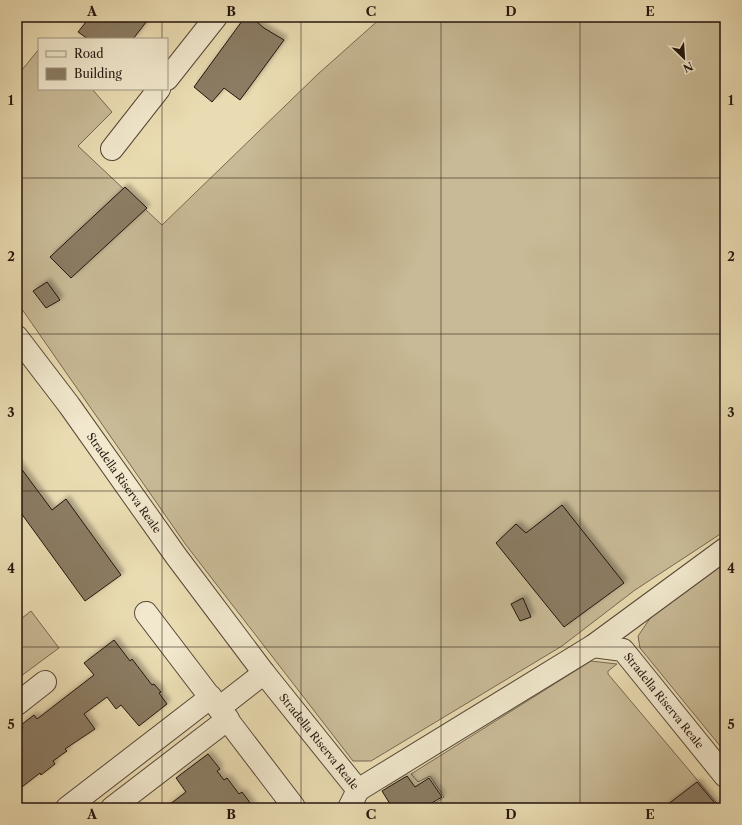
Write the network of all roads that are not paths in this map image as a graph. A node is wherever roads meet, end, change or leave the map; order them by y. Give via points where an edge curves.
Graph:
1 (216, 17) edge
2 (168, 78) edge
3 (158, 90) edge
4 (112, 148) dead end
5 (17, 336) edge
6 (725, 550) edge
7 (146, 613) dead end
8 (593, 646) junction
9 (264, 673) junction
10 (46, 682) dead end
11 (17, 704) edge
12 (219, 708) junction
13 (725, 776) edge
14 (354, 799) edge
15 (67, 808) edge
16 (112, 808) edge
17 (292, 808) edge

1 - 2 street
3 - 4 street
5 - 9 street, Stradella Riserva Reale
6 - 8 street
7 - 12 street
8 - 13 street, Stradella Riserva Reale via 623,650
8 - 14 street, Stradella Riserva Reale
9 - 12 street
9 - 14 street, Stradella Riserva Reale
10 - 11 street
12 - 15 street
12 - 16 street
12 - 17 street via 294,807

